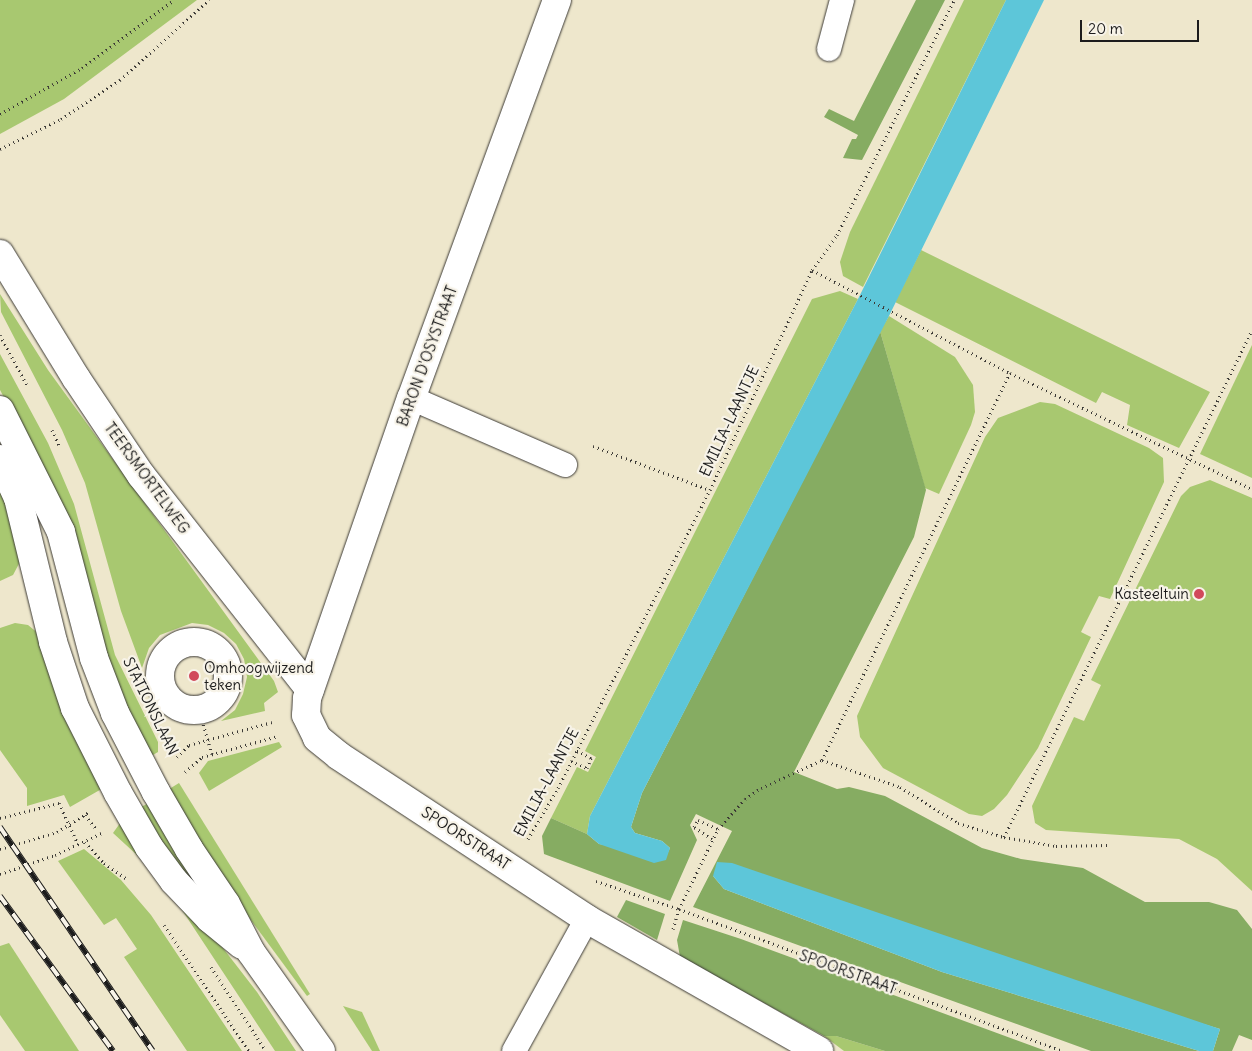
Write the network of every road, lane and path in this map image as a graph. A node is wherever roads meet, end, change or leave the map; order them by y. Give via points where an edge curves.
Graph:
1 (174, 0) edge
2 (209, 0) edge
3 (557, 0) edge
4 (842, 0) edge
5 (954, 0) edge
6 (829, 49) dead end
7 (0, 114) edge
8 (0, 149) edge
9 (0, 254) edge
10 (812, 270) junction
11 (1252, 330) edge
12 (0, 335) edge
13 (1010, 373) junction
14 (31, 392) dead end
15 (411, 398) junction
16 (0, 410) edge
17 (49, 424) dead end
18 (61, 450) dead end
19 (0, 459) edge
20 (1189, 460) junction
21 (565, 465) joint
22 (1252, 489) edge
23 (710, 490) junction
24 (308, 702) junction
25 (199, 710) dead end
26 (208, 740) junction
27 (172, 750) dead end
28 (576, 750) junction
29 (212, 754) dead end
30 (176, 758) junction
31 (822, 760) junction
32 (571, 761) junction
33 (188, 780) dead end
34 (118, 793) junction
35 (0, 818) edge
36 (70, 826) junction
37 (718, 829) junction
38 (1004, 838) junction
39 (712, 839) junction
40 (84, 842) dead end
41 (526, 843) dead end
42 (78, 844) dead end
43 (1107, 845) dead end
44 (0, 849) edge
45 (590, 879) dead end
46 (129, 880) dead end
47 (679, 908) junction
48 (587, 919) junction
49 (163, 923) dead end
50 (251, 952) junction
51 (662, 964) junction
52 (249, 1051) edge
53 (321, 1051) edge
54 (514, 1051) edge
55 (818, 1051) edge
56 (1062, 1051) edge

1 - 7 path via 82,68
2 - 8 path via 120,80 61,120
3 - 15 street, BARON D'OSYSTRAAT
4 - 6 lane
5 - 10 path, EMILIA-LAANTJE via 837,235
9 - 24 street, TEERSMORTELWEG via 76,378 141,475
10 - 13 path via 902,314
10 - 23 path, EMILIA-LAANTJE
11 - 20 path
12 - 14 path
13 - 20 path
13 - 31 path
15 - 21 lane
15 - 24 street, BARON D'OSYSTRAAT
16 - 50 street, STATIONSLAAN via 61,532 94,658 115,713 160,800 226,904
17 - 18 path
19 - 34 street, STATIONSLAAN via 18,498 53,642 75,708
20 - 22 path
20 - 38 path
21 - 23 path via 576,440
23 - 28 path, EMILIA-LAANTJE
24 - 26 path
24 - 48 street, SPOORSTRAAT via 317,738 339,756
25 - 26 path
26 - 29 path
26 - 30 path via 189,745
27 - 30 path, STATIONSLAAN
28 - 32 path, EMILIA-LAANTJE
28 - 32 path via 591,758 587,768
30 - 33 path, STATIONSLAAN
31 - 37 path via 761,788
31 - 38 path via 900,787 958,823
32 - 41 path, EMILIA-LAANTJE
34 - 36 path
34 - 50 street, STATIONSLAAN via 174,881 210,919
35 - 36 path via 59,803
36 - 42 path
36 - 44 path
37 - 39 path
37 - 39 path via 698,820 694,827
38 - 43 path via 1056,846
39 - 47 path
40 - 46 path via 99,859
45 - 47 path, SPOORSTRAAT
47 - 51 path
47 - 56 path, SPOORSTRAAT
48 - 51 street, SPOORSTRAAT
48 - 54 lane
49 - 52 path
50 - 53 street, STATIONSLAAN
51 - 55 street, SPOORSTRAAT

